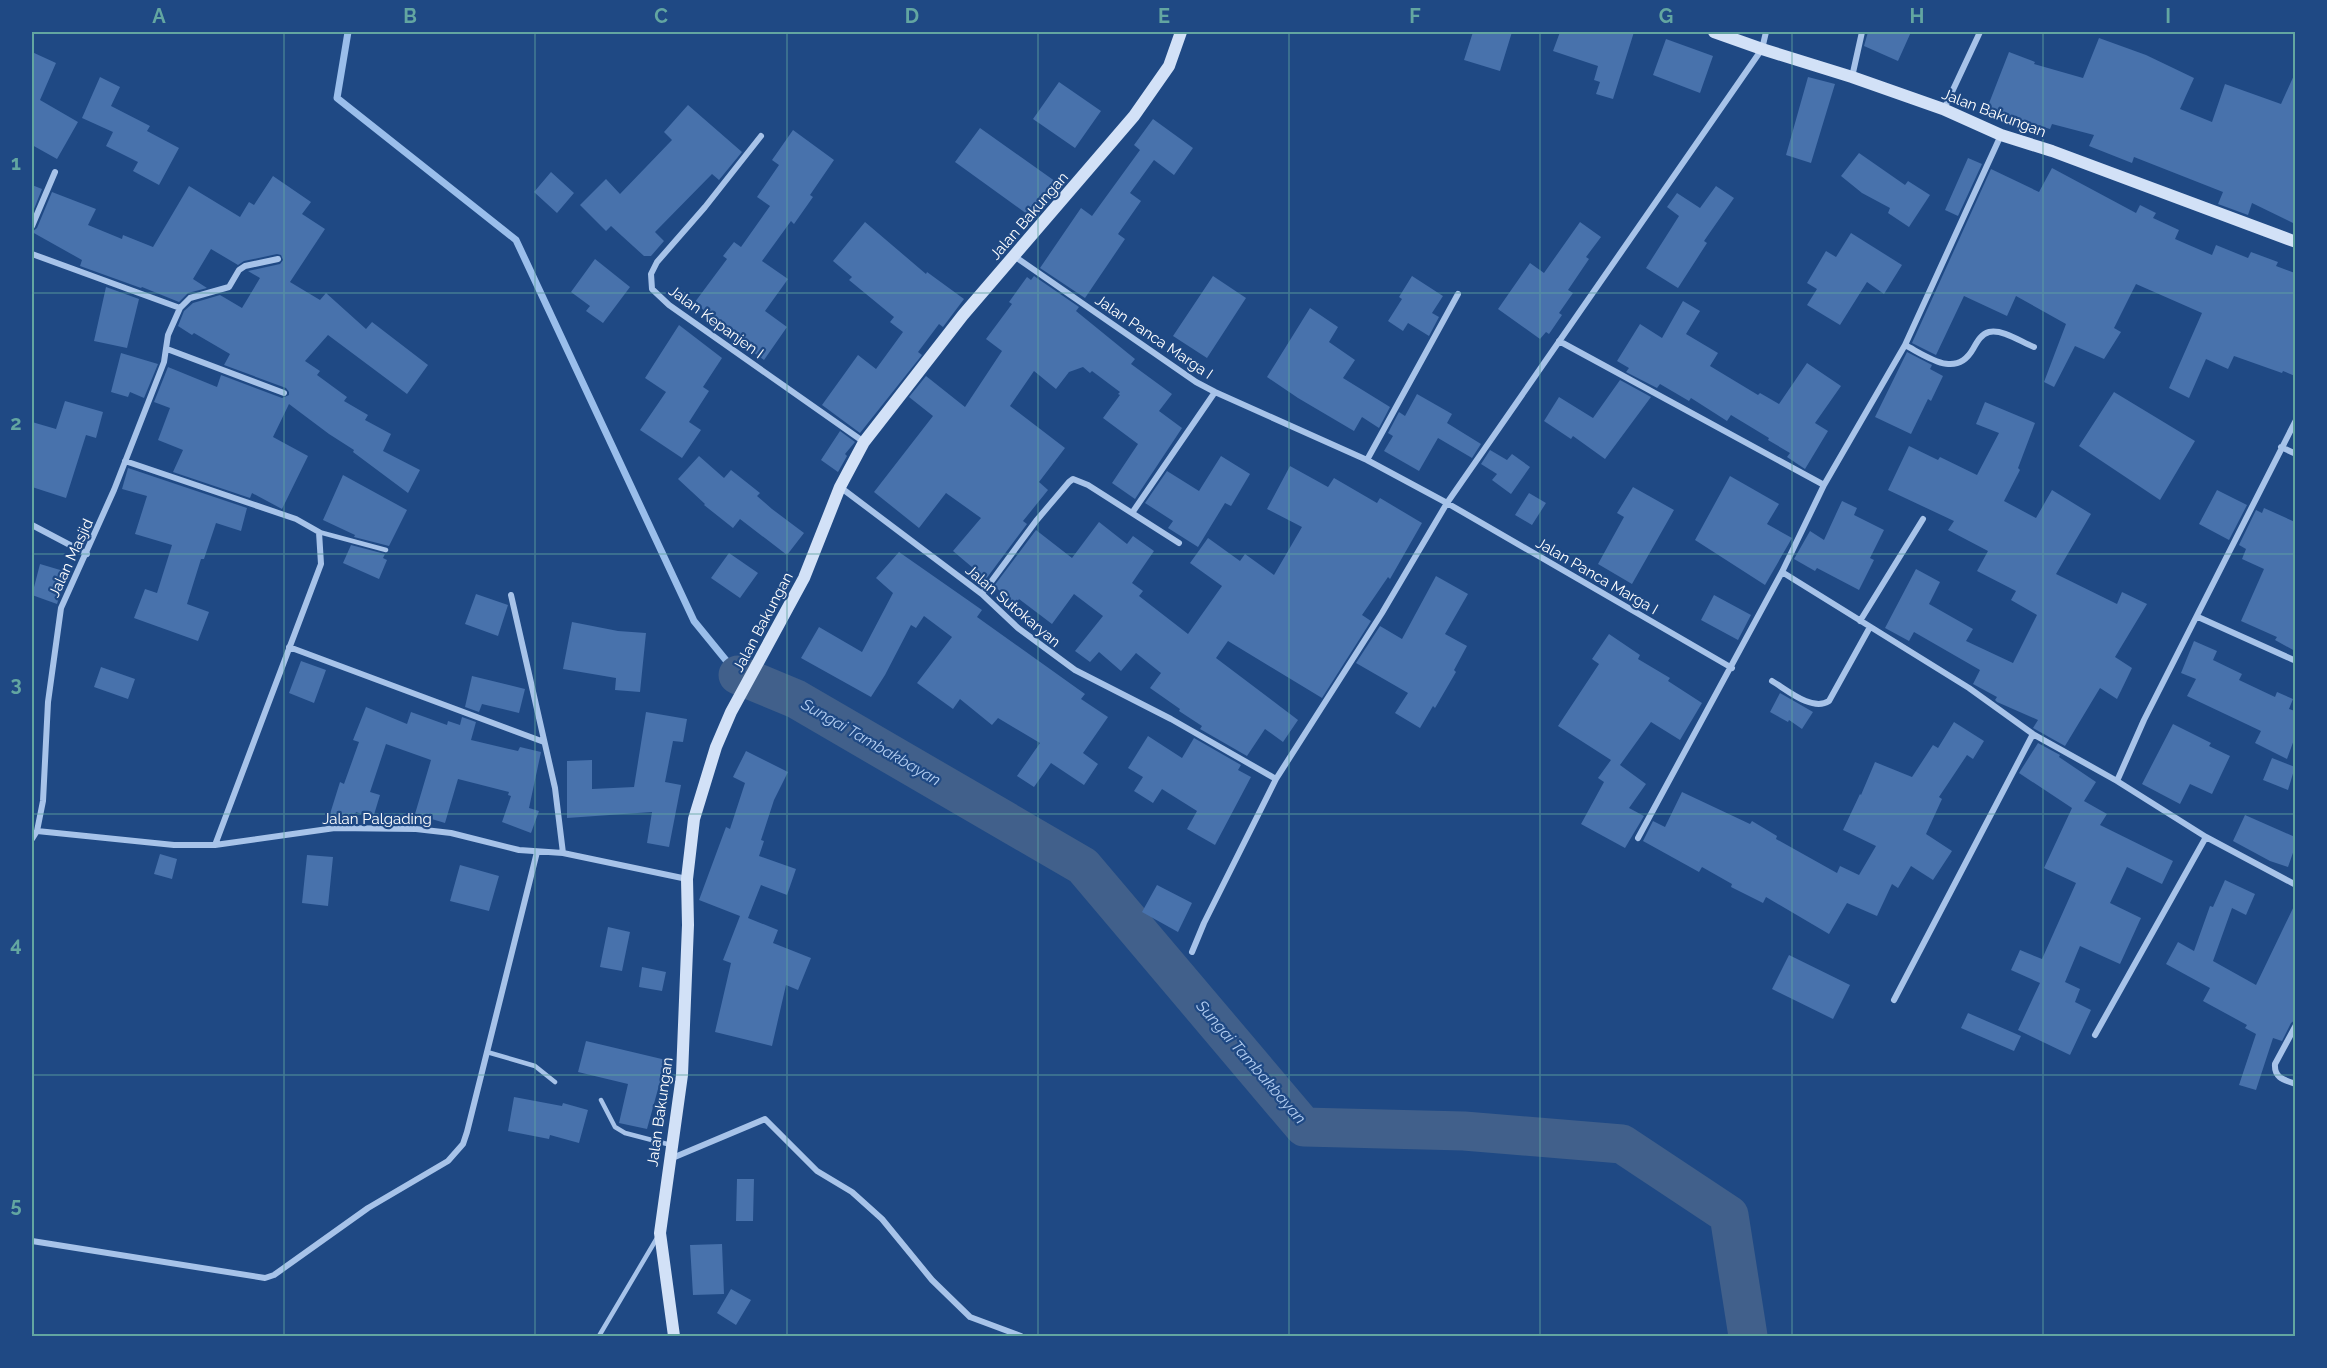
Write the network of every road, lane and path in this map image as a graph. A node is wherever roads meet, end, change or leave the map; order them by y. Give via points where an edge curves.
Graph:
1 (1181, 32) edge
2 (1714, 32) edge
3 (1766, 32) edge
4 (1862, 32) edge
5 (1980, 32) edge
6 (1762, 50) junction
7 (1852, 77) junction
8 (1943, 109) junction
9 (2001, 135) junction
10 (761, 136) dead end
11 (55, 172) dead end
12 (32, 226) edge
13 (2295, 242) edge
14 (32, 254) edge
15 (1014, 256) junction
16 (278, 259) dead end
17 (1458, 294) dead end
18 (180, 308) junction
19 (1559, 341) junction
20 (1905, 345) junction
21 (2034, 347) dead end
22 (167, 349) junction
23 (1215, 392) junction
24 (284, 393) dead end
25 (2295, 420) edge
26 (864, 441) junction
27 (2282, 447) junction
28 (2295, 454) edge
29 (1367, 460) junction
30 (125, 461) junction
31 (1824, 485) junction
32 (840, 488) junction
33 (1447, 503) junction
34 (1132, 513) junction
35 (1923, 519) dead end
36 (32, 525) edge
37 (319, 532) junction
38 (1179, 543) dead end
39 (386, 550) dead end
40 (87, 554) junction
41 (1782, 572) junction
42 (982, 594) junction
43 (511, 595) dead end
44 (2198, 617) junction
45 (1860, 621) junction
46 (1870, 627) junction
47 (289, 647) junction
48 (2295, 662) edge
49 (1732, 668) junction
50 (1772, 681) dead end
51 (2033, 734) junction
52 (544, 742) junction
53 (1276, 779) junction
54 (2117, 781) junction
55 (37, 831) junction
56 (2206, 837) junction
57 (32, 838) edge
58 (1638, 838) dead end
59 (215, 844) junction
60 (537, 852) junction
61 (563, 853) junction
62 (687, 879) junction
63 (2295, 885) edge
64 (1192, 952) dead end
65 (1894, 1000) dead end
66 (2295, 1025) edge
67 (2095, 1035) dead end
68 (487, 1053) junction
69 (555, 1082) dead end
70 (2295, 1084) edge
71 (601, 1100) dead end
72 (671, 1145) junction
73 (669, 1159) junction
74 (660, 1233) junction
75 (32, 1241) edge
76 (599, 1336) edge
77 (674, 1336) edge
78 (1021, 1336) edge

1 - 15 main road, Jalan Bakungan via 1169,66 1134,116
2 - 6 main road, Jalan Bakungan
3 - 6 street
4 - 7 street
5 - 8 street
6 - 7 main road, Jalan Bakungan
6 - 19 street
7 - 8 main road, Jalan Bakungan
8 - 9 main road, Jalan Bakungan
9 - 13 main road, Jalan Bakungan
9 - 20 street
10 - 26 street, Jalan Kepanjen I via 657,262 651,274 652,289 669,305
11 - 12 street
14 - 18 street
15 - 23 street, Jalan Panca Marga I
15 - 26 main road, Jalan Bakungan
16 - 18 street via 245,266 229,287 190,298
17 - 29 street
18 - 22 street, Jalan Masjid via 168,335
19 - 31 street
19 - 33 street
20 - 21 street via 1941,363 1956,365 1989,332 2002,333
20 - 31 street
22 - 24 street
22 - 30 street, Jalan Masjid
23 - 29 street, Jalan Panca Marga I
23 - 34 street
25 - 27 street
26 - 32 main road, Jalan Bakungan
27 - 28 street
27 - 44 street
29 - 33 street, Jalan Panca Marga I
30 - 37 street via 297,519
30 - 40 street, Jalan Masjid
31 - 41 street
32 - 42 street, Jalan Sutokaryan
32 - 62 main road, Jalan Bakungan via 804,578 716,747 694,819
33 - 49 street, Jalan Panca Marga I
33 - 53 street
34 - 38 street
34 - 42 street via 1074,479 1036,521
35 - 45 street
36 - 40 street
37 - 39 lane
37 - 47 street via 321,564
40 - 55 street, Jalan Masjid via 61,608 56,635 43,801
41 - 45 street
41 - 49 street
42 - 53 street, Jalan Sutokaryan via 1017,628 1075,670
43 - 52 street
44 - 48 street
44 - 54 street
45 - 46 street
46 - 50 street via 1824,704 1809,703
46 - 51 street via 1969,688
47 - 52 street
47 - 59 street
49 - 58 street
51 - 54 street
51 - 65 street
52 - 61 street via 555,788
53 - 64 street
54 - 56 street
55 - 57 street
55 - 59 street, Jalan Palgading via 174,845
56 - 63 street
56 - 67 street
59 - 60 street, Jalan Palgading via 335,828 416,829 451,832
60 - 61 street, Jalan Palgading
60 - 68 street
61 - 62 street, Jalan Palgading
62 - 72 main road, Jalan Bakungan via 682,1075
66 - 70 street via 2275,1070 2281,1079
68 - 69 lane via 535,1066
68 - 75 street via 467,1132 456,1154 368,1208 273,1275 256,1278
71 - 72 lane via 615,1127
72 - 73 main road, Jalan Bakungan
73 - 74 main road, Jalan Bakungan
73 - 78 street via 765,1119 817,1171 852,1192 882,1219 932,1280 970,1317
74 - 76 lane
74 - 77 main road, Jalan Bakungan

